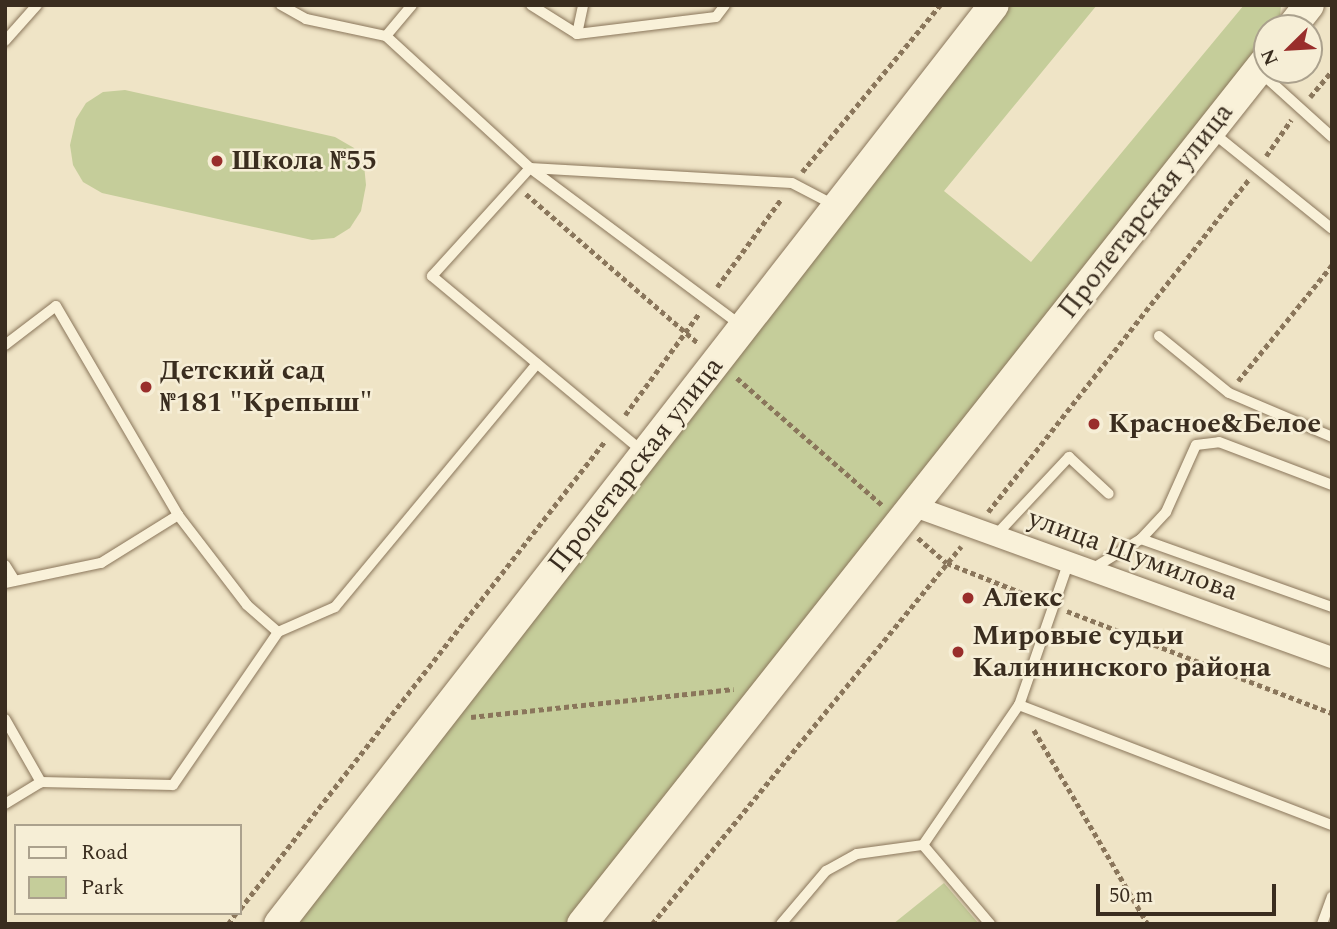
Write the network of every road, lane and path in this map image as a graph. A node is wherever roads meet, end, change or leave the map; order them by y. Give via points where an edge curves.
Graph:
1 (37, 5) edge
2 (281, 5) edge
3 (412, 5) edge
4 (531, 5) edge
5 (583, 5) edge
6 (725, 5) edge
7 (940, 5) edge
8 (994, 5) edge
9 (577, 34) junction
10 (386, 36) junction
11 (5, 41) edge
12 (1332, 71) edge
13 (1253, 75) edge
14 (1280, 84) edge
15 (1301, 107) junction
16 (1210, 130) junction
17 (1332, 137) edge
18 (530, 168) junction
19 (1257, 168) junction
20 (792, 183) junction
21 (837, 206) junction
22 (1332, 229) edge
23 (1332, 265) edge
24 (709, 298) junction
25 (744, 327) junction
26 (1159, 336) dead end
27 (5, 345) edge
28 (537, 364) junction
29 (1229, 393) junction
30 (613, 430) junction
31 (1332, 437) edge
32 (645, 454) junction
33 (1332, 485) edge
34 (1109, 494) dead end
35 (915, 506) junction
36 (177, 515) junction
37 (986, 532) junction
38 (1140, 539) junction
39 (1069, 561) junction
40 (5, 565) edge
41 (1092, 569) junction
42 (9, 581) edge
43 (1332, 607) edge
44 (278, 632) junction
45 (1332, 657) edge
46 (773, 685) junction
47 (1019, 705) junction
48 (5, 719) edge
49 (437, 721) junction
50 (41, 782) junction
51 (5, 804) edge
52 (1332, 825) edge
53 (923, 845) junction
54 (1332, 897) edge
55 (242, 906) edge
56 (279, 924) edge
57 (582, 924) edge
58 (652, 924) edge
59 (781, 924) edge
60 (990, 924) edge
61 (1148, 924) edge
62 (1322, 924) edge

1 - 11 lane
2 - 10 lane via 306,19
3 - 10 lane
4 - 9 lane
5 - 9 lane
6 - 9 lane via 716,16
7 - 20 path
8 - 21 street, Пролетарская улица
10 - 18 lane
12 - 15 path
13 - 16 street, Пролетарская улица
14 - 15 lane
15 - 17 lane
15 - 19 path
16 - 19 lane
16 - 35 street, Пролетарская улица
18 - 20 lane
18 - 24 lane
18 - 28 lane via 432,276
19 - 22 lane
19 - 37 path
20 - 21 lane
20 - 24 path
21 - 25 street, Пролетарская улица
23 - 29 path
24 - 25 lane
24 - 30 path
25 - 32 street, Пролетарская улица
26 - 29 lane
27 - 36 lane via 56,306
28 - 30 lane
28 - 44 lane via 335,607
29 - 31 lane
30 - 32 lane
30 - 55 path
32 - 49 street, Пролетарская улица
33 - 38 lane via 1219,442 1196,445 1166,512
34 - 37 lane via 1069,457
35 - 37 street, улица Шумилова
35 - 46 street, Пролетарская улица
36 - 42 lane via 101,563
36 - 44 lane via 247,605
37 - 39 street, улица Шумилова
37 - 58 path
38 - 41 lane
38 - 43 lane
39 - 41 street, улица Шумилова
39 - 47 lane
40 - 42 lane
41 - 45 street, улица Шумилова
44 - 50 lane via 173,785
46 - 49 path
46 - 57 street, Пролетарская улица
47 - 52 lane
47 - 53 lane
47 - 61 path
48 - 50 lane
49 - 56 street, Пролетарская улица
50 - 51 lane
53 - 59 lane via 857,854 826,871
53 - 60 lane
54 - 62 lane

